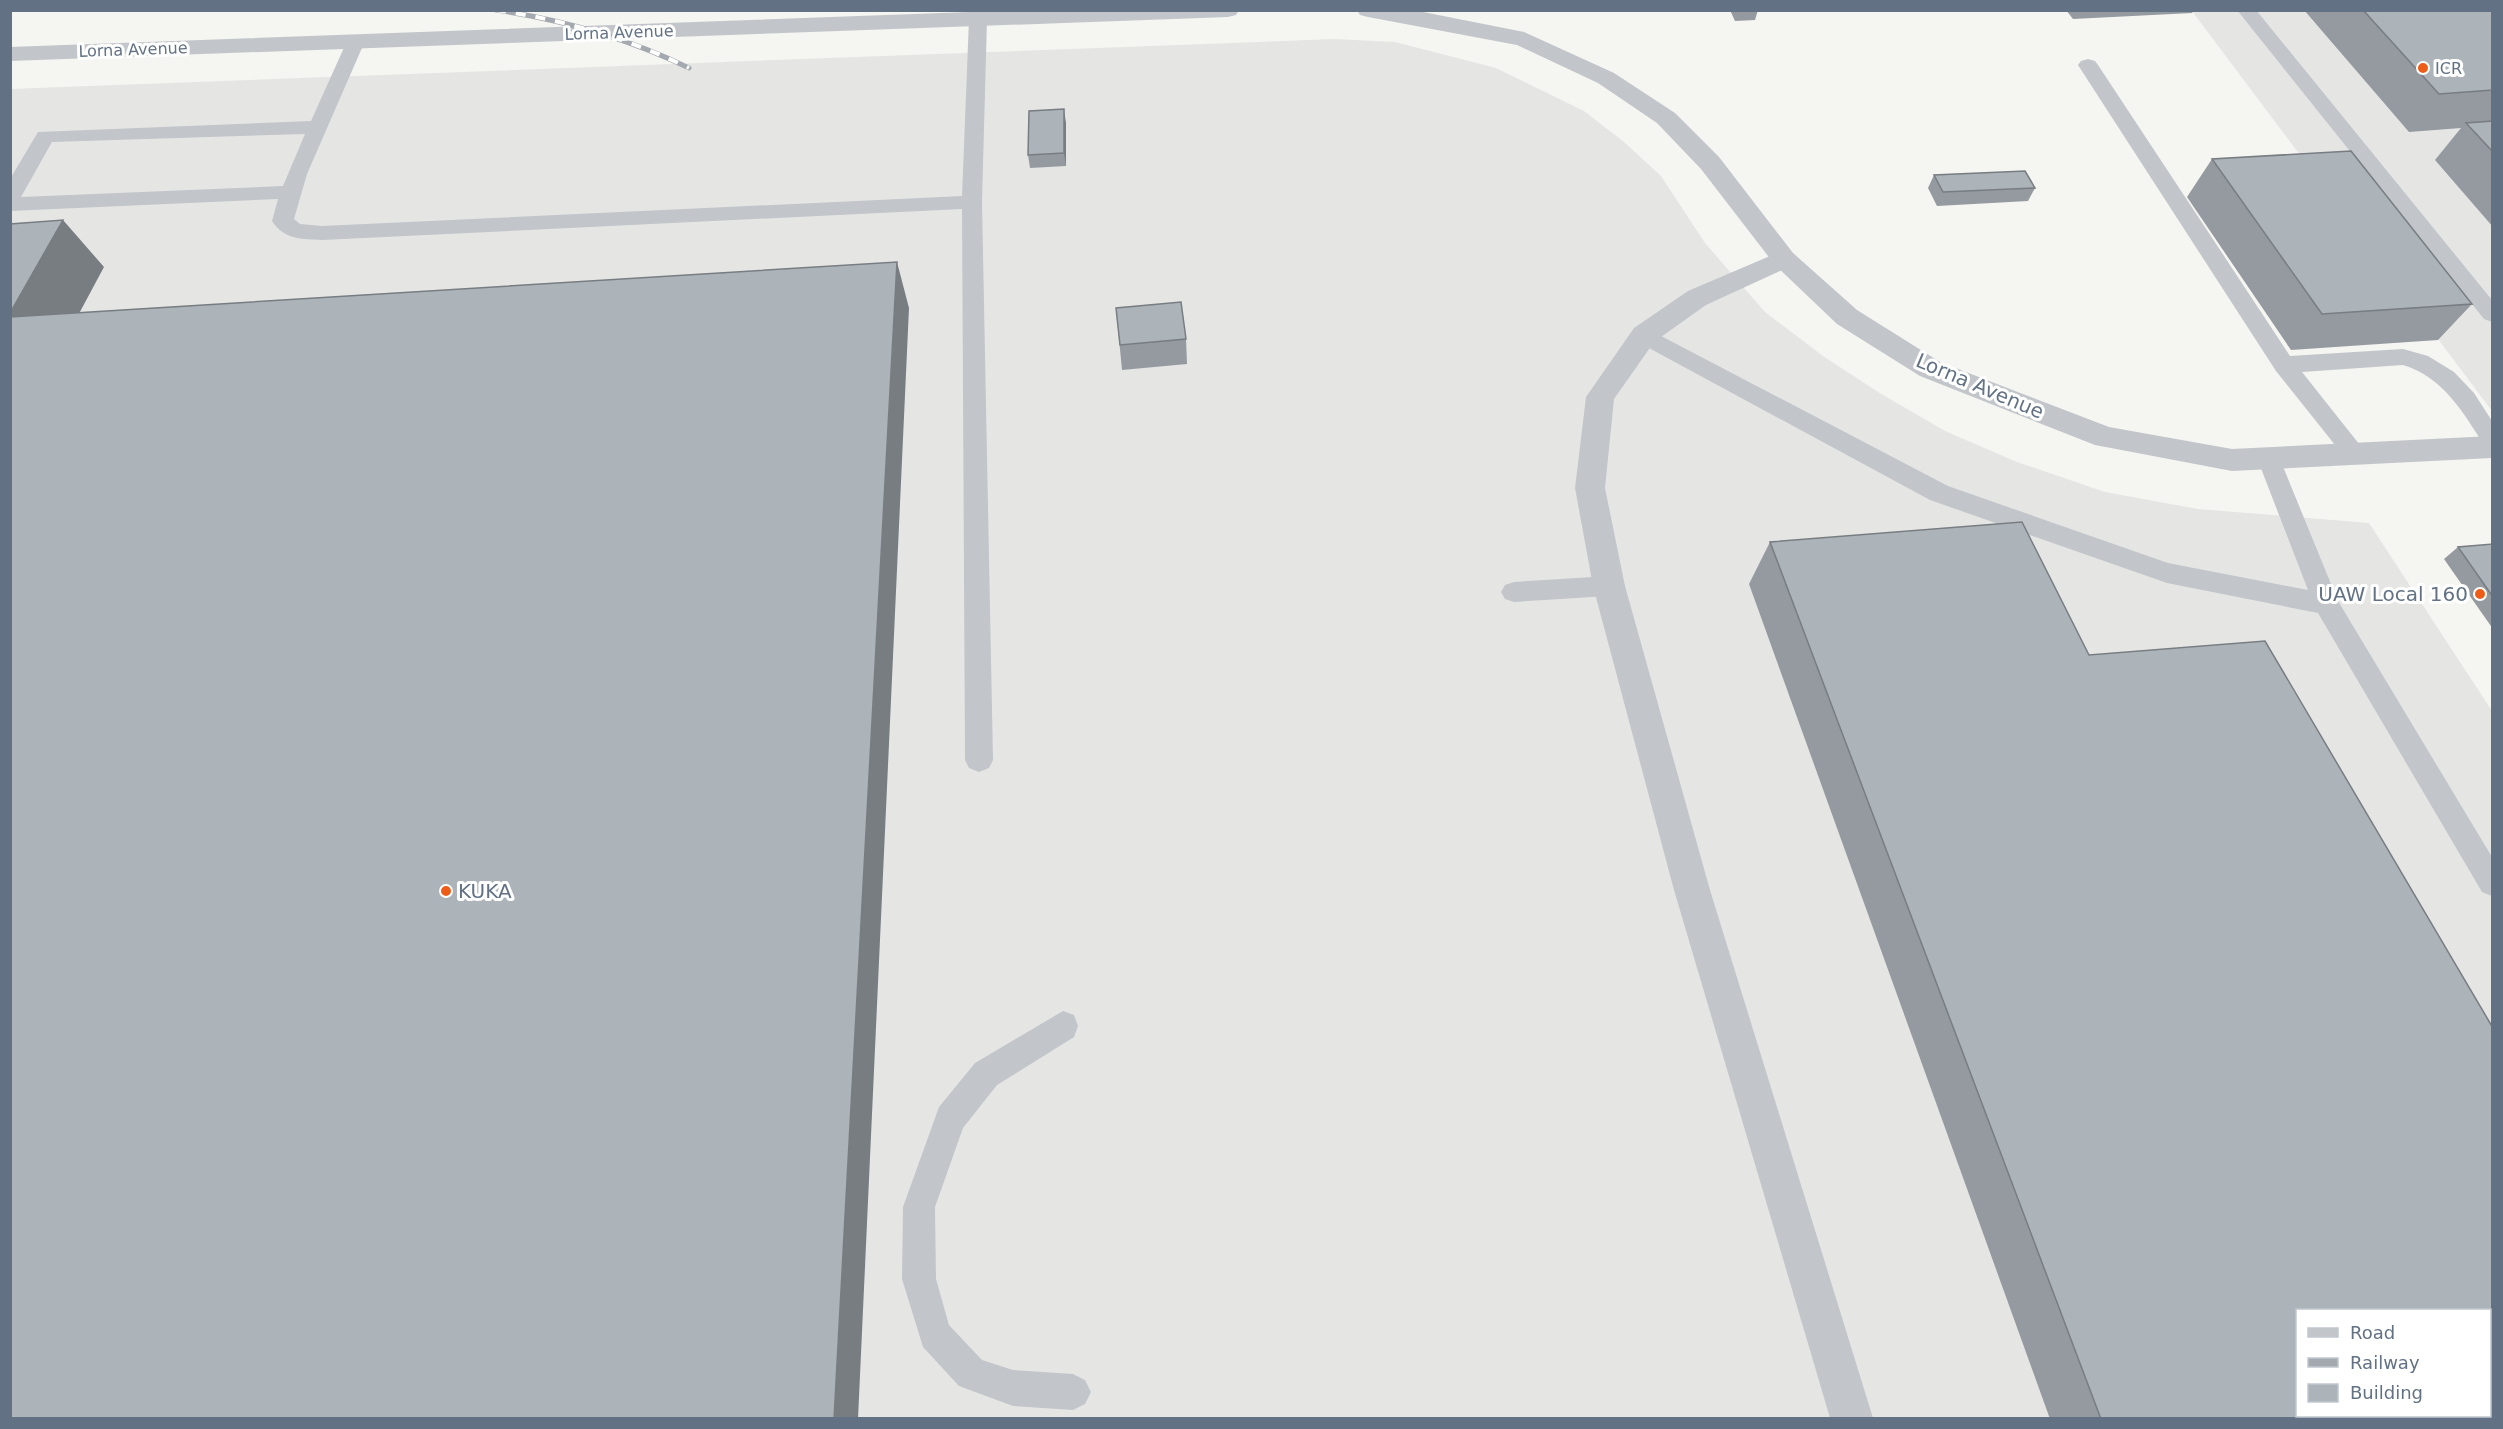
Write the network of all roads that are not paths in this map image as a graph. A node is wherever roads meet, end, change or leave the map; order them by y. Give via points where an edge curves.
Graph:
1 (1228, 10) edge
2 (1368, 10) edge
3 (2246, 10) edge
4 (978, 19) junction
5 (356, 41) junction
6 (10, 54) edge
7 (2088, 65) dead end
8 (318, 127) junction
9 (289, 192) junction
10 (10, 198) edge
11 (972, 202) junction
12 (10, 204) edge
13 (1784, 259) junction
14 (2493, 314) edge
15 (1644, 335) junction
16 (2284, 365) junction
17 (2493, 440) edge
18 (2493, 447) edge
19 (2355, 454) junction
20 (2269, 458) junction
21 (1609, 586) junction
22 (1514, 592) dead end
23 (2326, 604) junction
24 (978, 760) dead end
25 (2493, 884) edge
26 (1063, 1026) dead end
27 (1073, 1392) dead end
28 (1852, 1419) edge

1 - 4 street, Lorna Avenue
2 - 13 street, Lorna Avenue via 1524,39 1605,78 1666,118 1710,163
3 - 14 lane
4 - 5 street, Lorna Avenue
4 - 11 lane
5 - 6 street, Lorna Avenue
5 - 8 lane
7 - 16 lane
8 - 9 lane
8 - 10 lane via 45,136
9 - 11 lane via 283,221 294,231 322,233
9 - 12 lane
11 - 24 lane
13 - 15 street via 1696,298
13 - 20 street, Lorna Avenue via 1847,317 1930,369 2105,437 2232,460
15 - 21 street via 1600,397 1590,488
15 - 23 lane via 1939,493 2167,573
16 - 17 lane via 2403,357 2422,361 2441,372 2463,394
16 - 19 lane
18 - 19 street, Lorna Avenue
19 - 20 street, Lorna Avenue
20 - 23 lane
21 - 22 lane
21 - 28 street via 1692,891
23 - 25 lane
26 - 27 lane via 986,1074 950,1118 919,1207 919,1279 935,1335 971,1374 1013,1389

